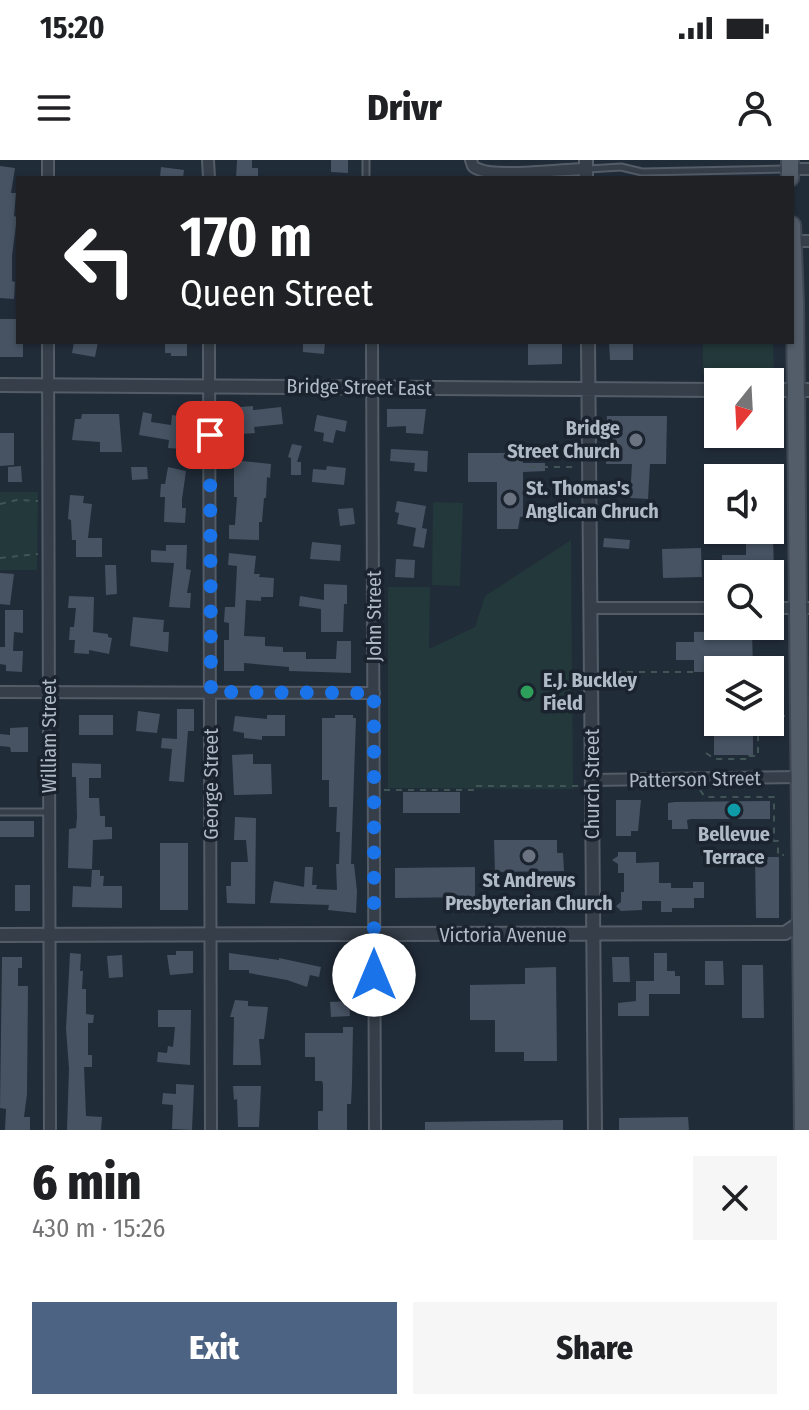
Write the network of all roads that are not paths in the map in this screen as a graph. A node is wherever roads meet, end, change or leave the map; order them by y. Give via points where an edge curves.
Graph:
1 (621, 163) edge
2 (472, 164) edge
3 (586, 169) edge
4 (790, 169) edge
5 (809, 169) edge
6 (794, 258) edge
7 (48, 344) edge
8 (209, 344) edge
9 (372, 344) edge
10 (588, 344) edge
11 (0, 385) edge
12 (48, 385) junction
13 (209, 385) junction
14 (373, 388) junction
15 (589, 390) junction
16 (704, 390) edge
17 (802, 390) edge
18 (592, 608) junction
19 (704, 608) edge
20 (803, 608) edge
21 (0, 692) edge
22 (49, 692) junction
23 (211, 692) junction
24 (374, 693) junction
25 (799, 777) junction
26 (587, 783) junction
27 (0, 812) edge
28 (49, 812) junction
29 (804, 920) edge
30 (592, 934) junction
31 (0, 935) edge
32 (49, 936) junction
33 (211, 936) junction
34 (374, 936) junction
35 (50, 1130) edge
36 (211, 1130) edge
37 (375, 1130) edge
38 (595, 1130) edge
39 (803, 1130) edge

1 - 3 lane
1 - 4 lane via 642,172
2 - 3 street via 496,172
4 - 5 street
6 - 17 main road
7 - 12 street, William Street
8 - 13 street, George Street
9 - 14 street, John Street
10 - 15 street, Church Street
11 - 12 street, Bridge Street East
12 - 13 street, Bridge Street East
12 - 22 street, William Street
13 - 14 street, Bridge Street East
13 - 23 street, George Street
14 - 15 street, Bridge Street East
14 - 24 street, John Street
15 - 16 street, Bridge Street East
15 - 18 street, Church Street
17 - 20 main road
18 - 19 street
18 - 26 street, Church Street
20 - 25 main road
21 - 22 street
22 - 23 street
22 - 28 street, William Street
23 - 24 street
23 - 33 street, George Street
24 - 34 street, John Street
25 - 26 street, Patterson Street
25 - 29 main road
26 - 30 street, Church Street
27 - 28 lane
28 - 32 street, William Street
29 - 30 street, Victoria Avenue via 785,933
29 - 39 main road
30 - 34 street, Victoria Avenue
30 - 38 street, Church Street
31 - 32 street, Victoria Avenue
32 - 33 street, Victoria Avenue
32 - 35 street, William Street
33 - 34 street, Victoria Avenue
33 - 36 street, George Street
34 - 37 street, John Street

